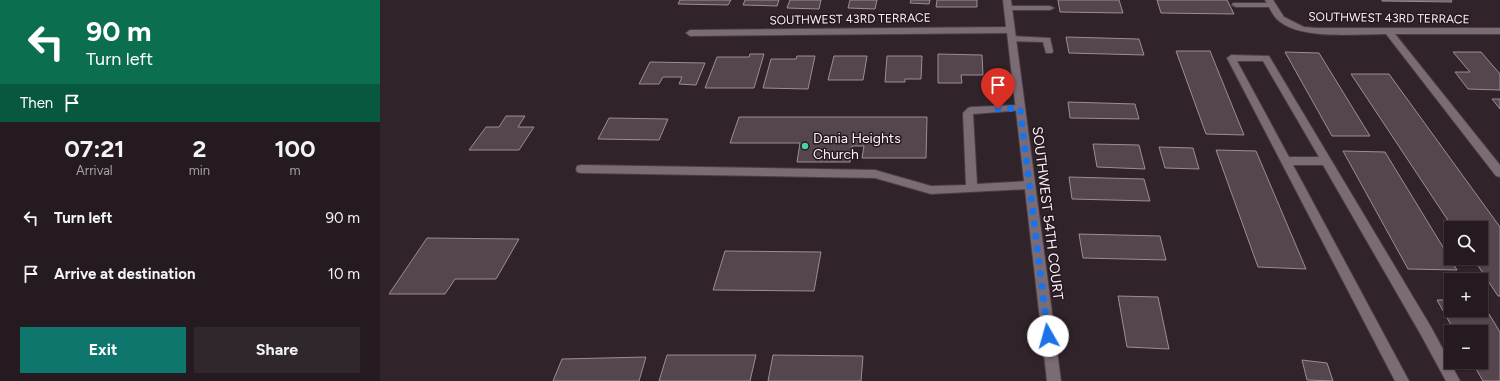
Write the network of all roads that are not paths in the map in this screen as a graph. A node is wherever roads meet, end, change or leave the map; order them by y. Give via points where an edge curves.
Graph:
1 (1271, 3) edge
2 (1007, 4) edge
3 (1236, 5) dead end
4 (1050, 8) dead end
5 (1010, 30) junction
6 (1500, 31) edge
7 (1389, 32) junction
8 (690, 33) dead end
9 (1012, 40) junction
10 (1049, 51) dead end
11 (1020, 108) junction
12 (1287, 161) junction
13 (1326, 161) junction
14 (581, 169) dead end
15 (1500, 173) edge
16 (1029, 185) junction
17 (972, 189) junction
18 (1054, 381) edge
19 (1402, 381) edge
20 (1453, 381) edge

1 - 3 street
1 - 7 street, SOUTHWEST 43RD TERRACE via 1281,19 1302,29
2 - 4 street
2 - 5 street, SOUTHWEST 54TH COURT
5 - 8 street, SOUTHWEST 43RD TERRACE
5 - 9 street, SOUTHWEST 54TH COURT
6 - 7 street, SOUTHWEST 43RD TERRACE
7 - 15 street
9 - 10 street via 1046,35
9 - 11 street, SOUTHWEST 54TH COURT
11 - 16 street, SOUTHWEST 54TH COURT
11 - 17 street via 971,110 968,114
12 - 13 street
12 - 13 street via 1232,58 1266,58
12 - 19 street
13 - 20 street
14 - 17 street via 875,174 931,190
16 - 17 street
16 - 18 street, SOUTHWEST 54TH COURT

